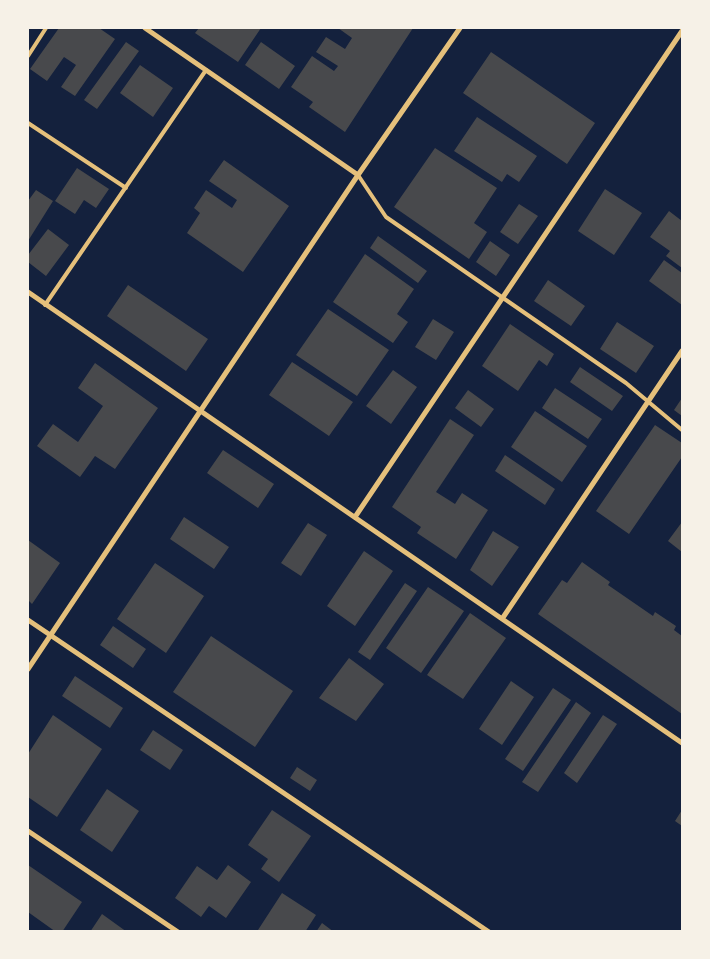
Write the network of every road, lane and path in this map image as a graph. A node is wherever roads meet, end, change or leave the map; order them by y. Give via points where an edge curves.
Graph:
1 (46, 28) edge
2 (145, 28) edge
3 (460, 28) edge
4 (682, 31) edge
5 (28, 56) edge
6 (206, 70) junction
7 (28, 123) edge
8 (358, 175) junction
9 (126, 188) junction
10 (28, 292) edge
11 (503, 298) junction
12 (45, 305) junction
13 (682, 351) edge
14 (648, 402) junction
15 (201, 412) junction
16 (682, 430) edge
17 (355, 517) junction
18 (502, 619) junction
19 (28, 620) edge
20 (50, 635) junction
21 (28, 669) edge
22 (682, 742) edge
23 (28, 831) edge
24 (178, 932) edge
25 (490, 932) edge

1 - 5 lane
2 - 6 street
3 - 8 street
4 - 11 street
6 - 8 street
6 - 9 lane
7 - 9 lane
8 - 11 lane via 386,217
8 - 15 street
9 - 12 lane
10 - 12 street
11 - 14 lane via 626,383
11 - 17 street
12 - 15 street
13 - 14 street
14 - 16 lane
14 - 18 street
15 - 17 street
15 - 20 street
17 - 18 street
18 - 22 street
19 - 20 street
20 - 21 street
20 - 25 street
23 - 24 street

